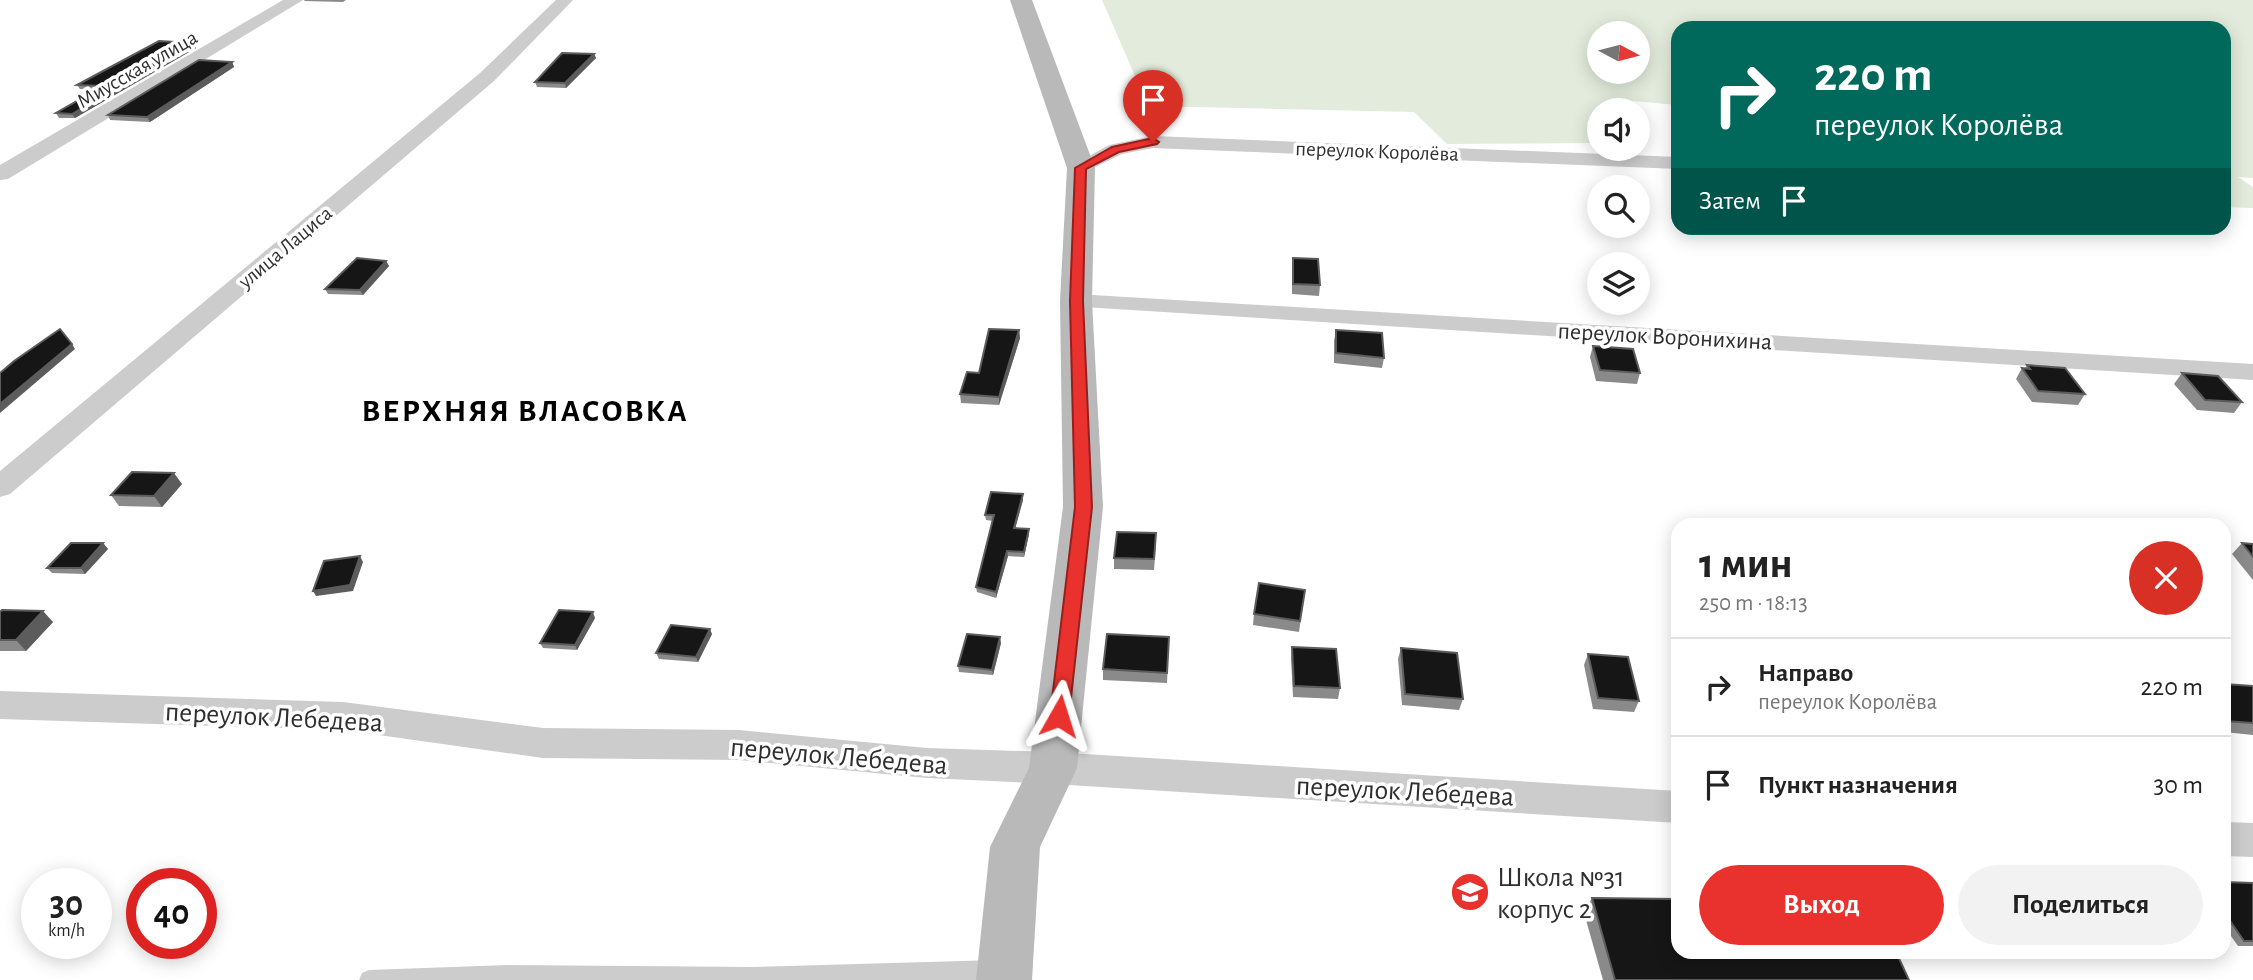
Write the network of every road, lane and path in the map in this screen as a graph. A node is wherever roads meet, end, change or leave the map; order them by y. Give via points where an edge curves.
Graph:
1 (295, 0) edge
2 (565, 0) edge
3 (1021, 0) edge
4 (0, 155) edge
5 (32, 156) junction
6 (1671, 163) edge
7 (1081, 168) junction
8 (0, 174) edge
9 (1076, 301) junction
10 (2253, 372) edge
11 (0, 487) edge
12 (0, 705) edge
13 (1053, 768) junction
14 (1671, 807) edge
15 (2231, 839) edge
16 (2253, 841) edge
17 (1004, 975) edge
18 (369, 980) edge

1 - 5 street, Миусская улица
2 - 11 street, улица Лациса via 487,77
3 - 7 street
4 - 5 street
5 - 8 street, Миусская улица
6 - 7 street, переулок Королёва via 1153,142 1116,149
7 - 9 street
9 - 10 street, переулок Воронихина
9 - 13 street via 1083,507
12 - 13 street, переулок Лебедева via 343,716 543,743 739,745 927,763
13 - 14 street, переулок Лебедева
13 - 17 street via 1015,848
15 - 16 street
17 - 18 lane via 508,975

